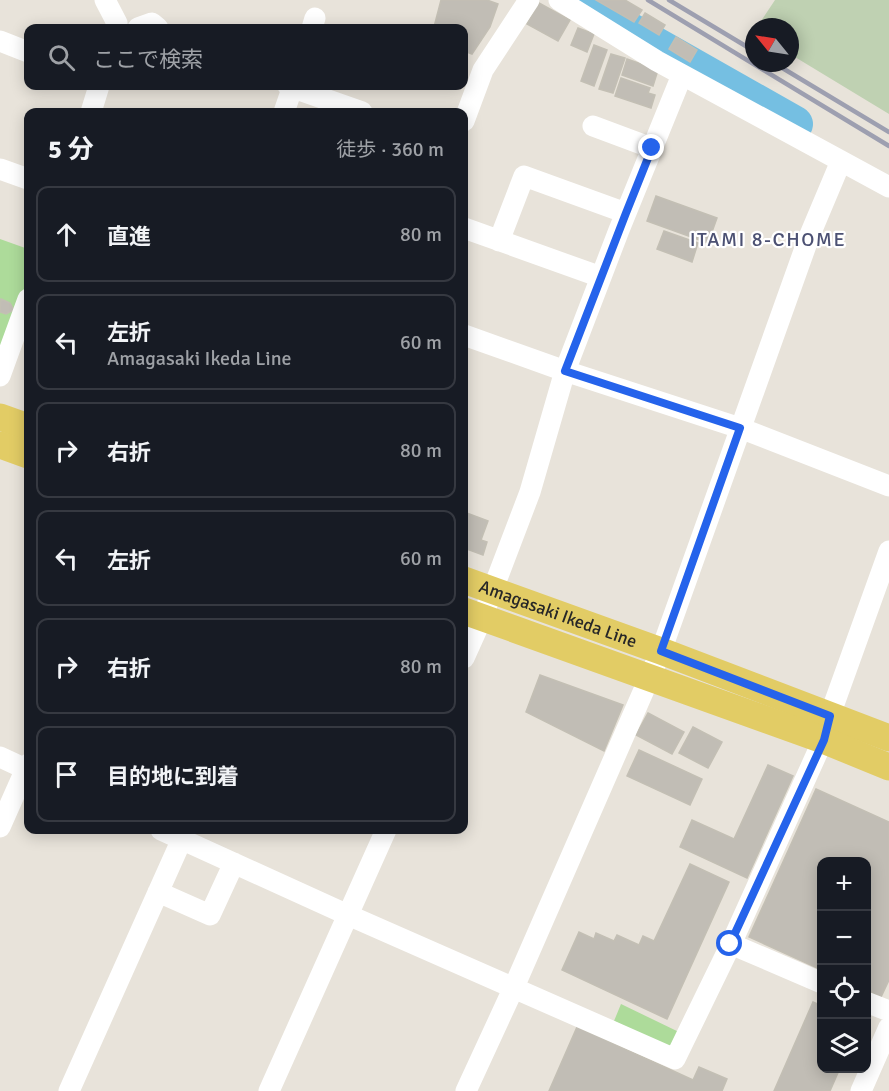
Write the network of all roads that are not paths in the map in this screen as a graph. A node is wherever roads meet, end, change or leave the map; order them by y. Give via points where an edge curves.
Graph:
1 (105, 0) edge
2 (529, 0) edge
3 (559, 0) edge
4 (117, 24) edge
5 (0, 41) edge
6 (24, 50) edge
7 (682, 75) junction
8 (98, 90) edge
9 (290, 90) edge
10 (302, 90) edge
11 (92, 108) edge
12 (285, 108) edge
13 (351, 108) edge
14 (468, 110) edge
15 (593, 126) dead end
16 (652, 148) junction
17 (841, 161) junction
18 (0, 169) edge
19 (24, 178) edge
20 (889, 188) edge
21 (626, 213) junction
22 (468, 229) edge
23 (499, 241) junction
24 (601, 277) junction
25 (24, 310) edge
26 (468, 336) edge
27 (565, 371) junction
28 (0, 376) edge
29 (0, 417) edge
30 (24, 426) edge
31 (740, 428) junction
32 (0, 445) edge
33 (24, 454) edge
34 (889, 486) edge
35 (889, 551) edge
36 (468, 581) edge
37 (491, 590) junction
38 (472, 615) edge
39 (468, 636) edge
40 (661, 651) junction
41 (649, 678) junction
42 (827, 728) junction
43 (889, 738) edge
44 (0, 758) edge
45 (24, 767) edge
46 (889, 767) edge
47 (24, 776) edge
48 (0, 827) edge
49 (184, 834) edge
50 (384, 834) edge
51 (234, 863) junction
52 (158, 892) junction
53 (348, 915) junction
54 (730, 944) junction
55 (817, 981) edge
56 (514, 987) junction
57 (871, 1004) edge
58 (889, 1011) edge
59 (889, 1027) edge
60 (69, 1091) edge
61 (269, 1091) edge
62 (466, 1091) edge
63 (861, 1091) edge

1 - 4 street
2 - 14 street via 483,70
3 - 7 street
5 - 6 street
7 - 16 street
7 - 17 street
8 - 11 street
9 - 12 street
10 - 13 street
15 - 16 street
16 - 21 street
17 - 20 street
17 - 31 street via 809,237
18 - 19 street
21 - 23 street via 524,176
21 - 24 street
22 - 23 street
23 - 24 street
24 - 27 street
25 - 28 street
26 - 27 street
27 - 31 street
27 - 37 street via 531,492
29 - 30 main road
31 - 34 street
31 - 40 street
32 - 33 main road
35 - 42 street
36 - 37 main road, Amagasaki Ikeda Line
37 - 38 street
37 - 40 main road, Amagasaki Ikeda Line
38 - 39 street
38 - 41 main road, Amagasaki Ikeda Line
40 - 41 street
40 - 42 main road, Amagasaki Ikeda Line
41 - 42 main road, Amagasaki Ikeda Line
41 - 56 street
42 - 43 main road, Amagasaki Ikeda Line
42 - 46 main road, Amagasaki Ikeda Line
42 - 54 street
44 - 45 street
47 - 48 street
49 - 51 street
49 - 52 street
50 - 53 street
51 - 52 street via 210,915
51 - 53 street
52 - 60 street
53 - 56 street
53 - 61 street
54 - 55 street
54 - 56 street via 675,1059
56 - 62 street
57 - 58 street
59 - 63 street

